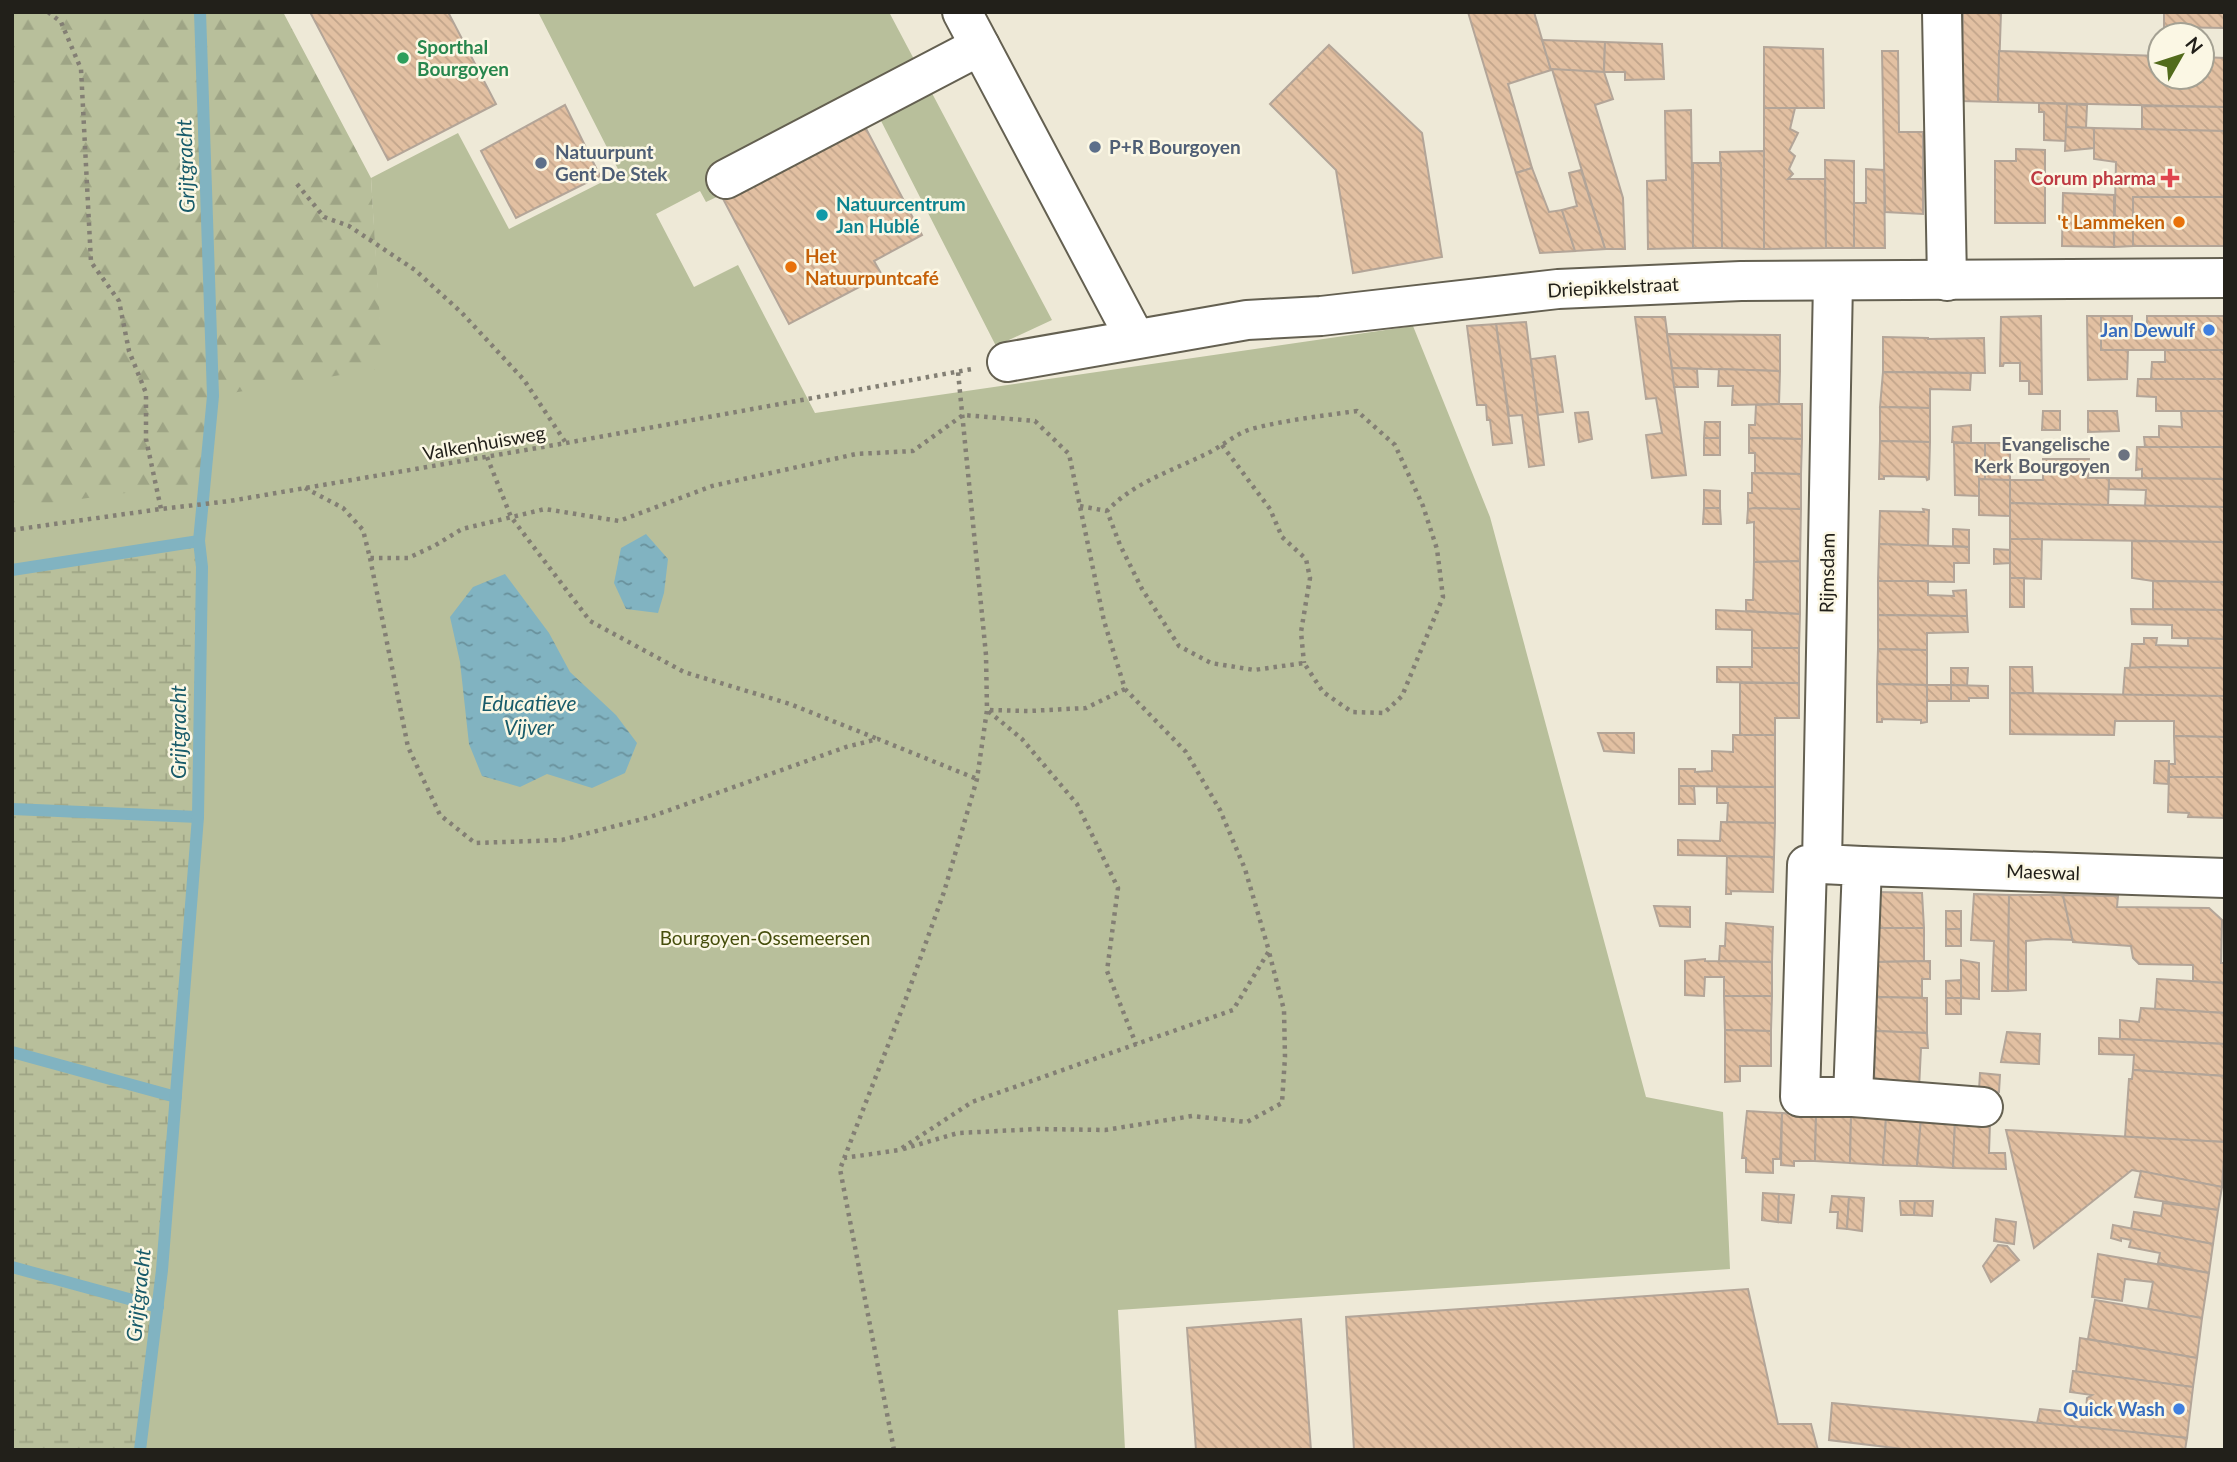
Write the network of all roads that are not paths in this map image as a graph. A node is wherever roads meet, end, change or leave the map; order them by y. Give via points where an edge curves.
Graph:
1 (962, 12) edge
2 (1942, 12) edge
3 (980, 46) junction
4 (726, 179) dead end
5 (2225, 278) edge
6 (1833, 281) junction
7 (1947, 281) junction
8 (1135, 338) junction
9 (1007, 362) dead end
10 (1822, 864) junction
11 (1862, 866) junction
12 (2225, 878) edge
13 (1853, 1097) junction
14 (1983, 1107) dead end

1 - 3 street
2 - 7 street
3 - 4 street
3 - 8 street
5 - 7 street, Driepikkelstraat
6 - 7 street, Driepikkelstraat
6 - 8 street, Driepikkelstraat via 1558,289 1247,320
6 - 10 street, Rijmsdam
8 - 9 street, Driepikkelstraat
10 - 11 street
10 - 13 street via 1807,865 1800,1097
11 - 12 street, Maeswal
11 - 13 street
13 - 14 street

